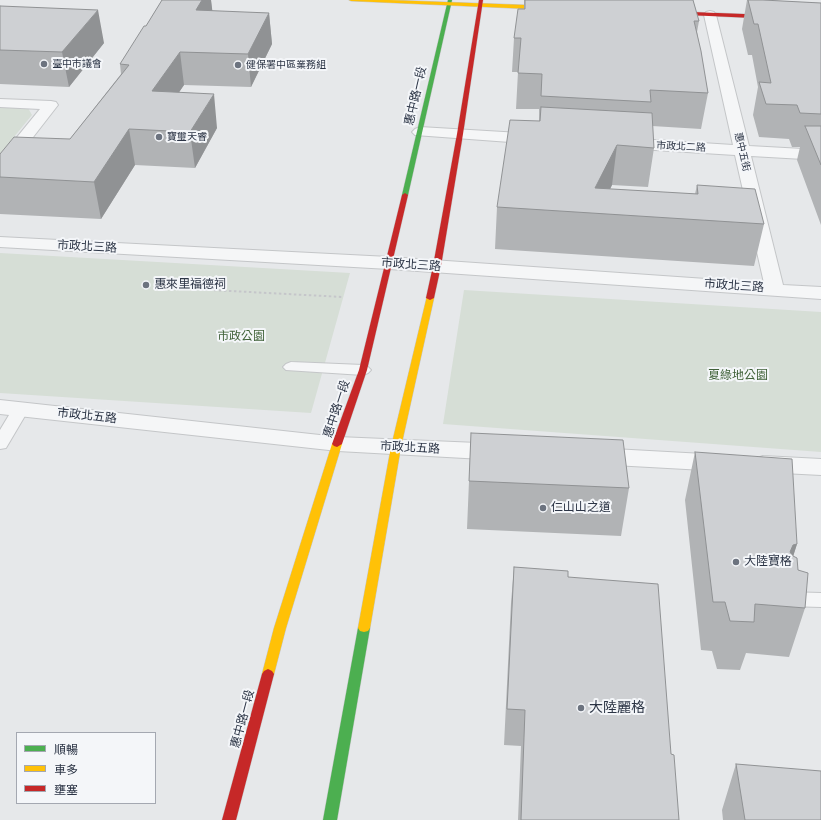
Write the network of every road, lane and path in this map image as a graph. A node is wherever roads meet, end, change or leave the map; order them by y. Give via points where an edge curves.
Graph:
1 (351, 0) edge
2 (450, 2) edge
3 (480, 3) edge
4 (567, 9) edge
5 (706, 10) junction
6 (821, 10) edge
7 (654, 13) edge
8 (821, 20) edge
9 (0, 103) edge
10 (420, 132) junction
11 (460, 134) junction
12 (554, 140) edge
13 (609, 143) edge
14 (742, 150) junction
15 (821, 155) edge
16 (0, 169) edge
17 (0, 242) edge
18 (389, 263) junction
19 (437, 266) junction
20 (174, 288) dead end
21 (775, 289) junction
22 (821, 293) edge
23 (343, 297) dead end
24 (291, 367) dead end
25 (363, 370) junction
26 (10, 408) edge
27 (0, 444) edge
28 (338, 444) junction
29 (396, 447) junction
30 (518, 453) edge
31 (574, 456) edge
32 (821, 467) edge
33 (787, 599) edge
34 (821, 600) edge
35 (229, 820) edge
36 (330, 820) edge

1 - 2 street
2 - 3 street
2 - 10 street, 惠中路一段
3 - 4 street
3 - 11 street
5 - 6 street
5 - 7 street
5 - 8 street
5 - 14 street, 惠中五街
9 - 16 street via 51,106
10 - 11 street
10 - 18 street, 惠中路一段
11 - 12 street
11 - 19 street
13 - 14 street, 市政北二路
14 - 15 street, 市政北二路
14 - 21 street, 惠中五街
17 - 18 street, 市政北三路
18 - 19 street, 市政北三路
18 - 25 street, 惠中路一段
19 - 21 street, 市政北三路
19 - 29 street
20 - 23 path
21 - 22 street, 市政北三路
24 - 25 lane
25 - 28 street, 惠中路一段
26 - 27 lane
26 - 28 street, 市政北五路
28 - 29 street, 市政北五路
28 - 35 street, 惠中路一段 via 280,628
29 - 30 street, 市政北五路
29 - 36 street
31 - 32 street
33 - 34 lane

